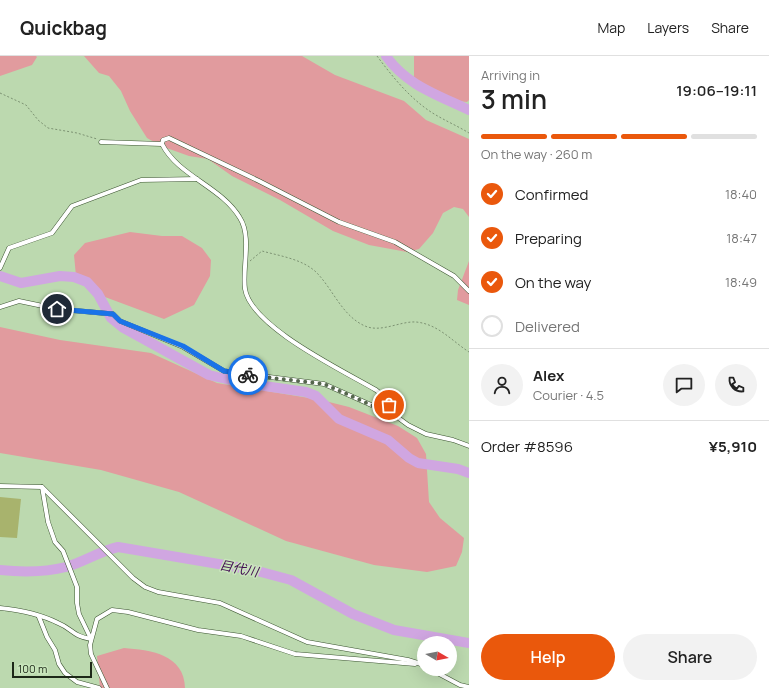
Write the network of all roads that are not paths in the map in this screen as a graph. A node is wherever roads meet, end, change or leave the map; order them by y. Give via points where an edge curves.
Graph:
1 (101, 142) road end
2 (162, 144) junction
3 (198, 179) junction
4 (0, 268) edge
5 (469, 291) edge
6 (0, 307) edge
7 (390, 411) junction
8 (469, 446) edge
9 (0, 486) edge
10 (42, 486) junction
11 (0, 608) edge
12 (39, 617) junction
13 (91, 639) junction
14 (417, 663) edge
15 (417, 664) edge
16 (443, 676) edge
17 (469, 687) edge
18 (99, 688) edge
19 (107, 688) edge

1 - 2 street
2 - 3 street via 168,156
2 - 5 street via 163,140 169,138 339,222 394,242 454,276
3 - 4 street via 141,180 72,206 52,233 9,248
3 - 7 street via 218,195 240,217 243,224 246,265 244,281 248,302 300,347 387,398
6 - 7 street via 19,301 57,309 113,314 120,321 183,346 224,371 324,384
7 - 8 street via 408,425 426,434
9 - 10 street
10 - 13 street via 48,522 77,587 79,614
10 - 14 street via 133,578 146,587 158,592 220,603 307,642
11 - 12 street via 31,613
12 - 13 street via 59,623 79,637
12 - 18 street via 55,650 58,664 65,673 77,682
13 - 15 street via 97,619 112,610 198,630 241,636 295,654
13 - 19 street via 91,654
16 - 17 street

